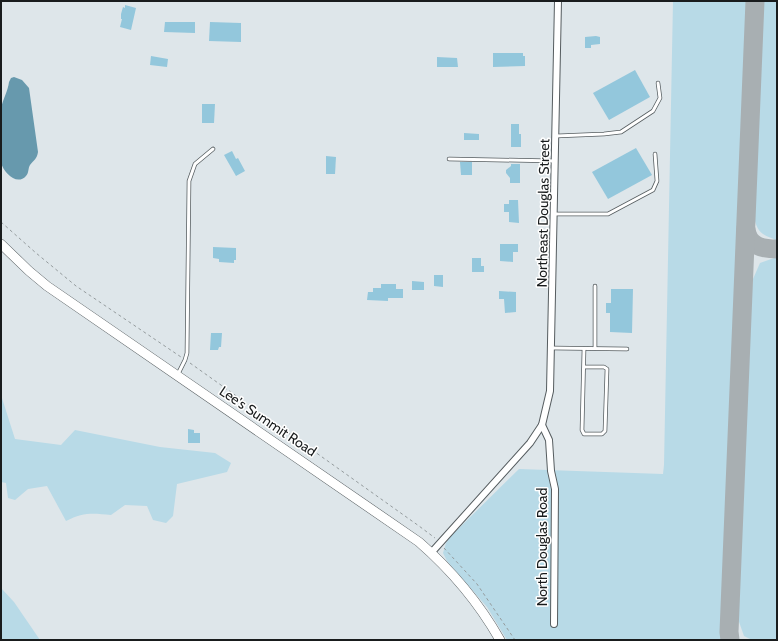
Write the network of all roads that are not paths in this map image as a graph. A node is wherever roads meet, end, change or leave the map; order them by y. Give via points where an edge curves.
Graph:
1 (558, 1) edge
2 (658, 83) dead end
3 (556, 136) junction
4 (213, 149) dead end
5 (656, 154) dead end
6 (449, 159) dead end
7 (555, 161) junction
8 (554, 214) junction
9 (1, 244) edge
10 (596, 286) dead end
11 (552, 348) junction
12 (584, 348) junction
13 (596, 348) junction
14 (627, 349) dead end
15 (584, 367) junction
16 (177, 375) junction
17 (542, 425) junction
18 (431, 552) junction
19 (554, 624) dead end
20 (500, 640) edge

1 - 3 street, Northeast Douglas Street
2 - 3 lane via 660,98 653,111 621,132
3 - 7 street, Northeast Douglas Street
4 - 16 lane via 194,164 189,181 187,353
5 - 8 lane via 657,181 653,190 608,214
6 - 7 lane
7 - 8 street, Northeast Douglas Street
8 - 11 street, Northeast Douglas Street
9 - 16 main road, Lee's Summit Road via 47,286
10 - 13 lane
11 - 12 lane
11 - 17 street, Northeast Douglas Street via 550,391
12 - 13 lane
12 - 15 lane
13 - 14 lane
15 - 15 lane via 582,430 584,434 602,434 607,369
16 - 18 main road, Lee's Summit Road via 403,530
17 - 18 street via 530,443
17 - 19 street, North Douglas Road via 549,440 555,489
18 - 20 main road, Lee's Summit Road via 473,601

